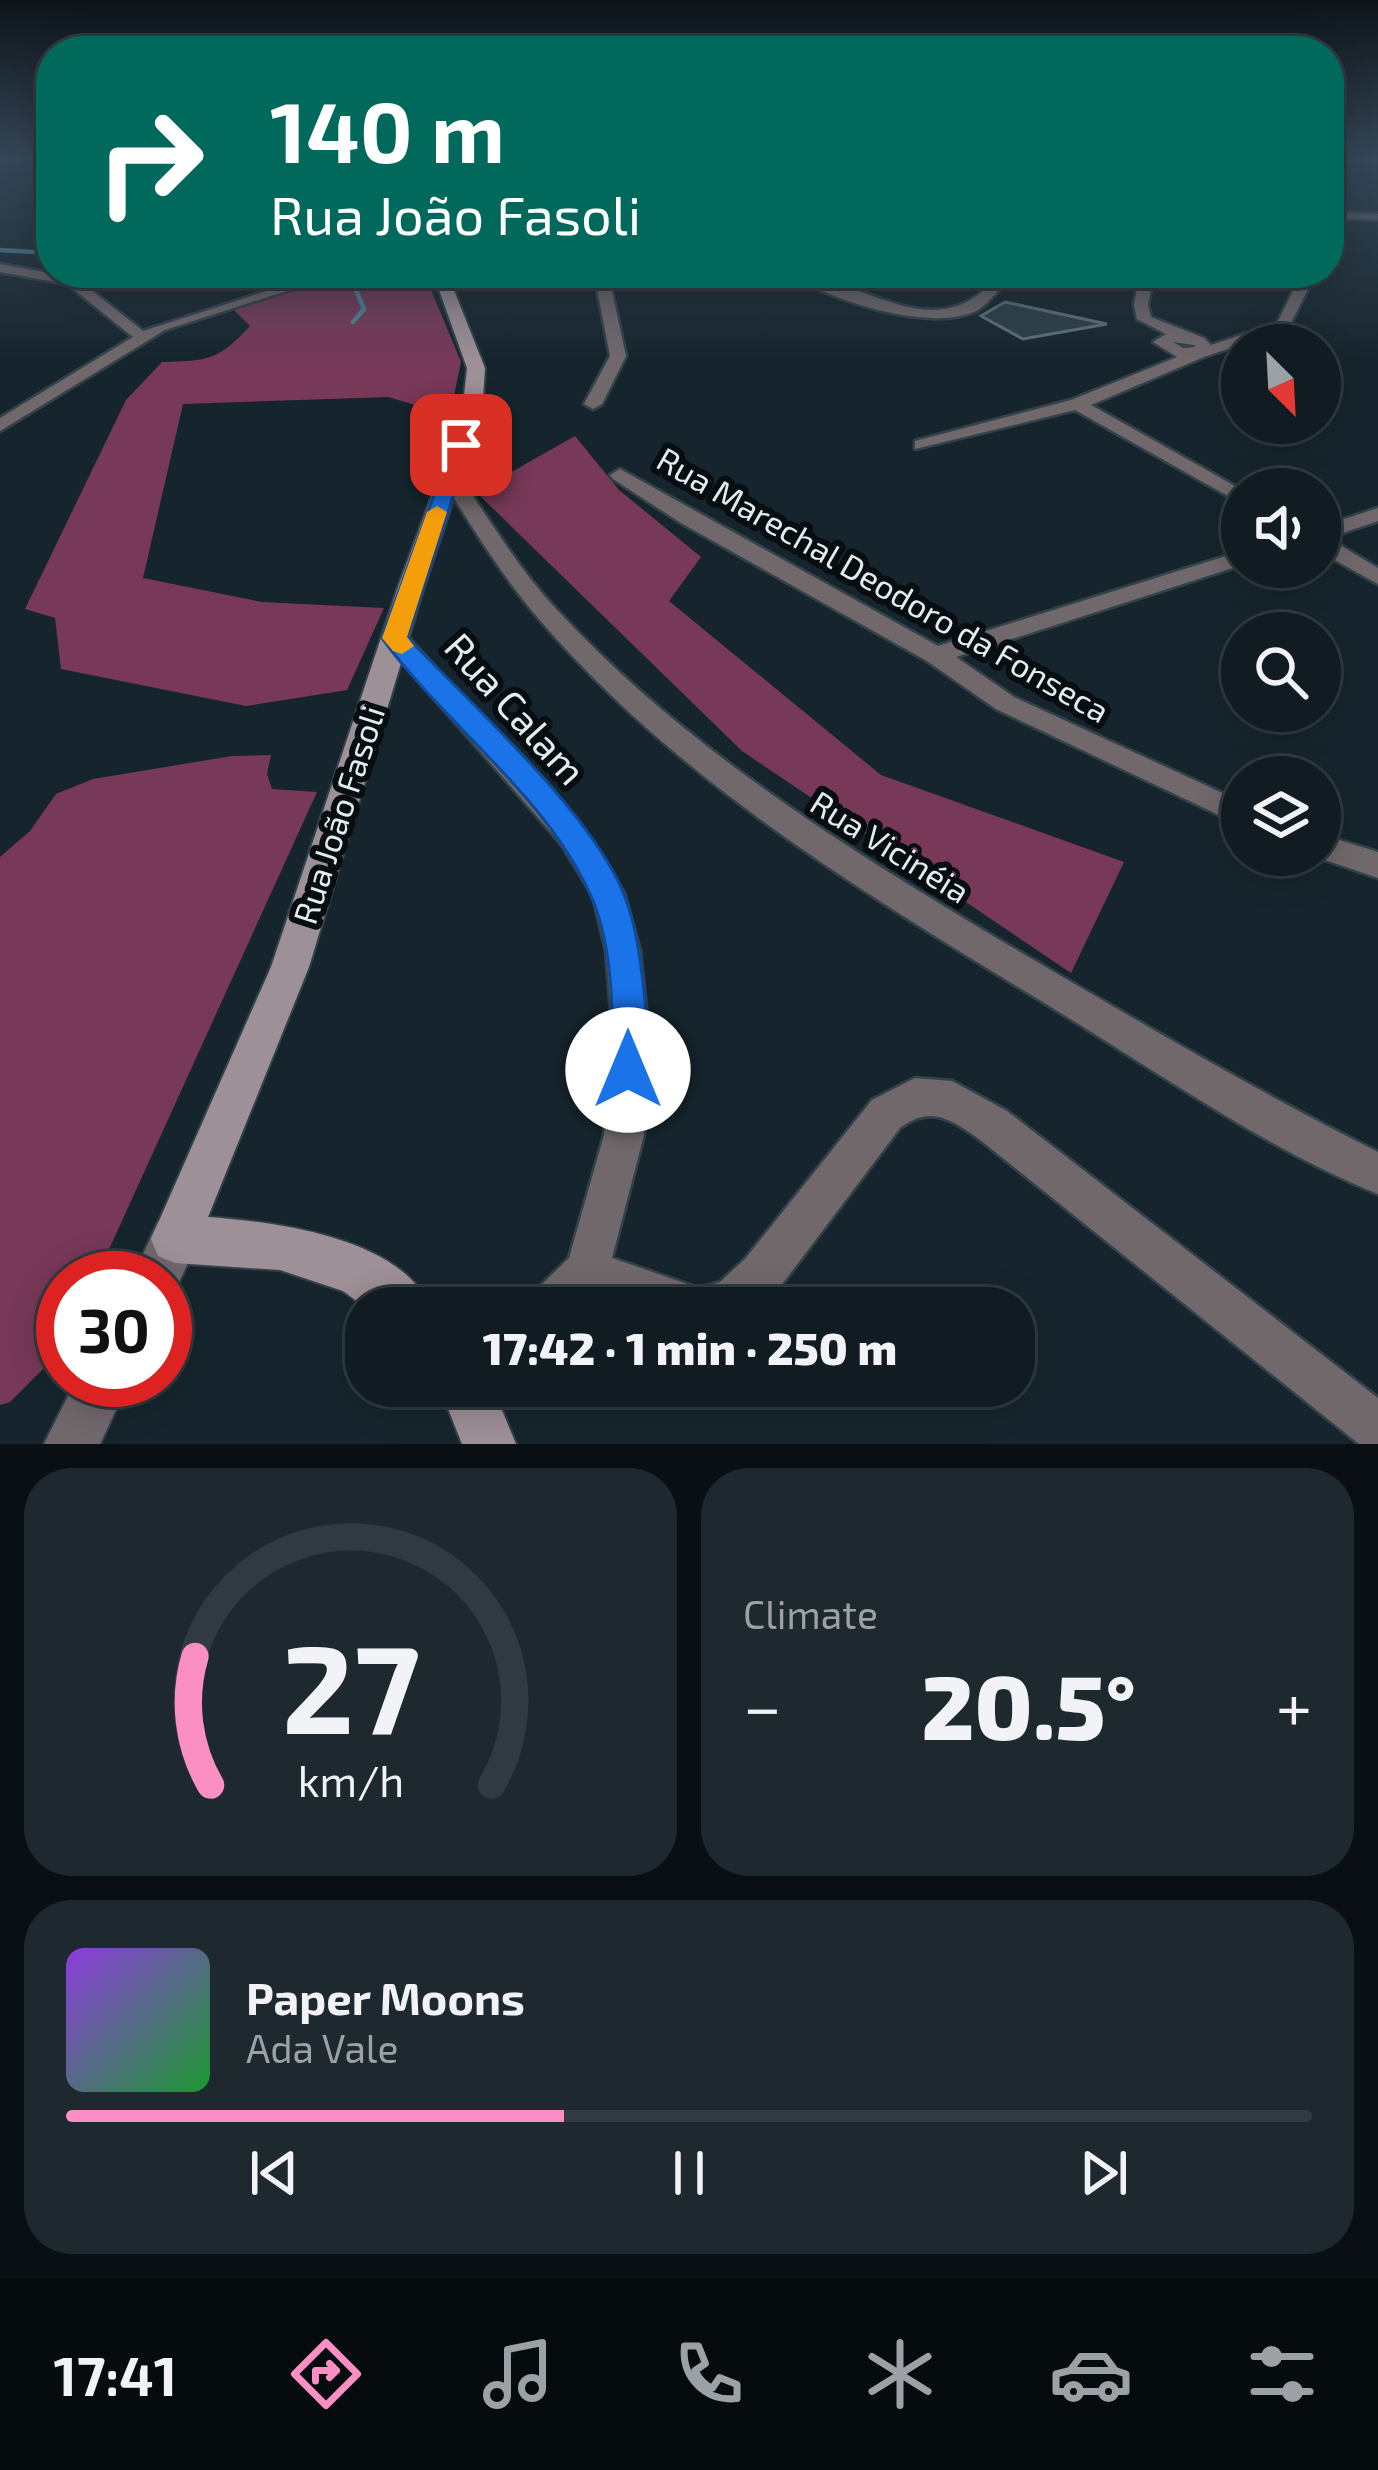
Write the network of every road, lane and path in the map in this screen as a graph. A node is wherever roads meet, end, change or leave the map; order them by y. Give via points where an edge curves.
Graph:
1 (0, 268) edge
2 (36, 275) edge
3 (80, 288) edge
4 (283, 288) edge
5 (446, 288) edge
6 (604, 288) edge
7 (833, 288) edge
8 (992, 288) edge
9 (1133, 288) edge
10 (1145, 288) edge
11 (1303, 288) edge
12 (142, 337) junction
13 (1164, 346) junction
14 (1195, 346) junction
15 (1130, 381) junction
16 (593, 404) dead end
17 (1077, 404) junction
18 (0, 426) edge
19 (922, 445) dead end
20 (620, 475) dead end
21 (450, 476) junction
22 (1221, 486) edge
23 (1378, 514) edge
24 (1341, 527) edge
25 (1341, 555) edge
26 (1221, 565) edge
27 (1378, 577) edge
28 (394, 638) junction
29 (936, 655) junction
30 (1221, 805) edge
31 (1341, 853) edge
32 (1378, 865) edge
33 (1378, 1174) edge
34 (168, 1251) edge
35 (192, 1256) edge
36 (587, 1271) junction
37 (378, 1287) edge
38 (571, 1287) edge
39 (633, 1287) edge
40 (748, 1287) edge
41 (90, 1407) edge
42 (474, 1407) edge
43 (1378, 1428) edge
44 (71, 1444) edge
45 (489, 1444) edge

1 - 2 street
3 - 12 street
4 - 12 street
5 - 21 main road, Rua João Fasoli via 476,368 472,414
6 - 16 street via 618,356
7 - 8 street via 920,314 957,310
9 - 13 street via 1125,293 1133,319
10 - 14 street via 1144,319
11 - 14 street via 1283,326
12 - 18 street
13 - 14 street
13 - 15 street via 1162,359
14 - 15 street
15 - 17 street
17 - 19 street
17 - 22 street
20 - 29 street, Rua Marechal Deodoro da Fonseca
21 - 28 main road, Rua João Fasoli
21 - 33 street, Rua Vicinéia via 550,616 767,811 1273,1121
23 - 24 street
25 - 27 street
26 - 29 street
28 - 34 main road, Rua João Fasoli via 290,967
28 - 36 street, Rua Calam via 521,775 608,893 631,1037 624,1135
29 - 30 street, Rua Marechal Deodoro da Fonseca via 1057,731
31 - 32 street
35 - 37 main road via 280,1246 356,1271
36 - 38 street, Rua Calam
36 - 39 street
40 - 43 street via 886,1114 906,1097 932,1093 993,1125
41 - 44 street
42 - 45 main road

